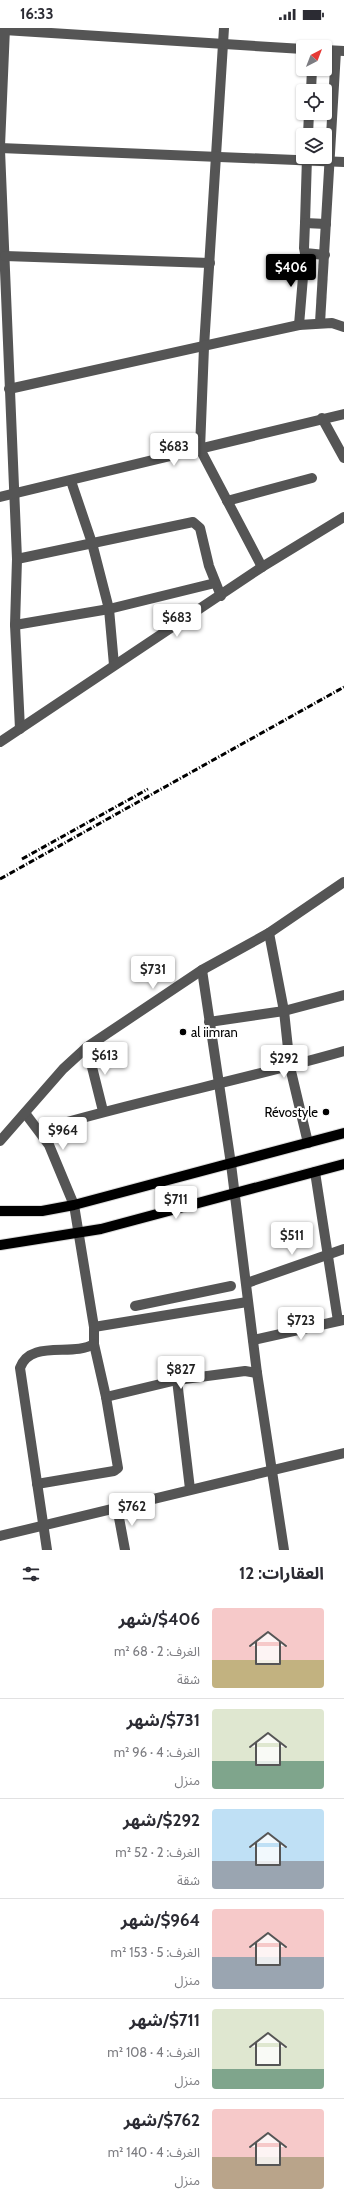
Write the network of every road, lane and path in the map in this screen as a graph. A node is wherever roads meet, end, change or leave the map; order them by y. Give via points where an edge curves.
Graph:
1 (224, 28) edge
2 (5, 29) edge
3 (71, 32) edge
4 (223, 45) junction
5 (296, 49) edge
6 (340, 51) edge
7 (332, 128) edge
8 (0, 148) edge
9 (217, 158) junction
10 (296, 158) edge
11 (332, 161) edge
12 (344, 162) edge
13 (307, 164) edge
14 (328, 164) edge
15 (305, 223) junction
16 (326, 224) junction
17 (305, 253) junction
18 (325, 255) junction
19 (5, 256) junction
20 (210, 263) junction
21 (320, 323) junction
22 (299, 325) junction
23 (344, 327) edge
24 (204, 347) junction
25 (10, 389) junction
26 (344, 414) edge
27 (322, 418) junction
28 (200, 448) junction
29 (344, 458) edge
30 (312, 478) dead end
31 (71, 481) junction
32 (15, 494) junction
33 (0, 497) edge
34 (227, 501) junction
35 (344, 517) edge
36 (92, 542) junction
37 (17, 559) junction
38 (262, 567) junction
39 (215, 583) junction
40 (221, 596) junction
41 (109, 609) junction
42 (14, 625) junction
43 (114, 665) junction
44 (20, 729) junction
45 (0, 742) edge
46 (344, 882) edge
47 (269, 933) junction
48 (202, 970) junction
49 (344, 995) edge
50 (284, 1011) junction
51 (209, 1022) junction
52 (87, 1047) junction
53 (344, 1051) edge
54 (290, 1067) junction
55 (218, 1083) junction
56 (103, 1111) junction
57 (25, 1113) junction
58 (39, 1130) junction
59 (344, 1133) edge
60 (0, 1142) edge
61 (308, 1143) junction
62 (231, 1164) junction
63 (344, 1164) edge
64 (315, 1172) junction
65 (235, 1194) junction
66 (74, 1206) junction
67 (0, 1211) edge
68 (79, 1234) junction
69 (0, 1245) edge
70 (344, 1249) edge
71 (328, 1255) junction
72 (246, 1283) junction
73 (230, 1286) dead end
74 (188, 1295) junction
75 (248, 1302) junction
76 (135, 1306) dead end
77 (190, 1311) junction
78 (341, 1321) edge
79 (94, 1327) junction
80 (253, 1340) junction
81 (94, 1344) junction
82 (257, 1373) junction
83 (177, 1380) junction
84 (106, 1397) junction
85 (344, 1453) edge
86 (273, 1469) junction
87 (37, 1484) junction
88 (190, 1489) junction
89 (117, 1507) junction
90 (43, 1526) junction
91 (0, 1536) edge
92 (47, 1550) edge
93 (125, 1550) edge
94 (284, 1550) edge

1 - 4 street
2 - 3 street
2 - 8 street
3 - 4 street
4 - 5 street
4 - 9 street
6 - 7 street
8 - 9 street
8 - 19 street
9 - 10 street
9 - 20 street
11 - 12 street
13 - 15 street
14 - 16 street
15 - 16 street
15 - 17 street
16 - 18 street
17 - 18 street
17 - 22 street
18 - 21 street
19 - 20 street
19 - 25 street
20 - 24 street
21 - 22 street
21 - 23 street
22 - 24 street
24 - 25 street
24 - 28 street
25 - 32 street
26 - 27 street
27 - 28 street
27 - 29 street
28 - 31 street
28 - 34 street
30 - 34 street
31 - 32 street
31 - 36 street
32 - 33 street
32 - 37 street
34 - 38 street
35 - 38 street
36 - 37 street
36 - 39 street via 193,522 200,528
36 - 41 street
37 - 42 street
38 - 40 street
39 - 40 street
39 - 41 street
40 - 43 street
41 - 42 street
41 - 43 street
42 - 44 street
43 - 44 street
44 - 45 street
46 - 47 street
47 - 48 street
47 - 50 street
48 - 51 street
48 - 52 street
49 - 50 street
50 - 51 street
50 - 54 street
51 - 55 street
52 - 56 street
52 - 57 street via 75,1056
53 - 54 street
54 - 55 street
54 - 61 street
55 - 56 street
55 - 62 street
56 - 58 street
57 - 58 street
57 - 60 street
58 - 66 street
59 - 61 main road
61 - 62 main road
62 - 65 street
62 - 66 main road
63 - 64 main road
64 - 65 main road
64 - 71 street
65 - 68 main road
65 - 72 street
66 - 67 main road via 42,1211
66 - 68 street
68 - 69 main road
68 - 79 street
70 - 71 street
71 - 72 street
71 - 78 street
72 - 75 street
73 - 74 street
74 - 76 street
74 - 77 street
75 - 77 street
75 - 80 street
77 - 79 street
78 - 80 street
79 - 81 street
80 - 82 street
81 - 84 street
81 - 87 street via 40,1352 22,1361 20,1378
82 - 83 street via 245,1371
82 - 86 street
83 - 84 street
83 - 88 street
84 - 87 street via 118,1468 114,1472
85 - 86 street
86 - 88 street
86 - 94 street
87 - 90 street
88 - 89 street
89 - 90 street
89 - 93 street
90 - 91 street
90 - 92 street

